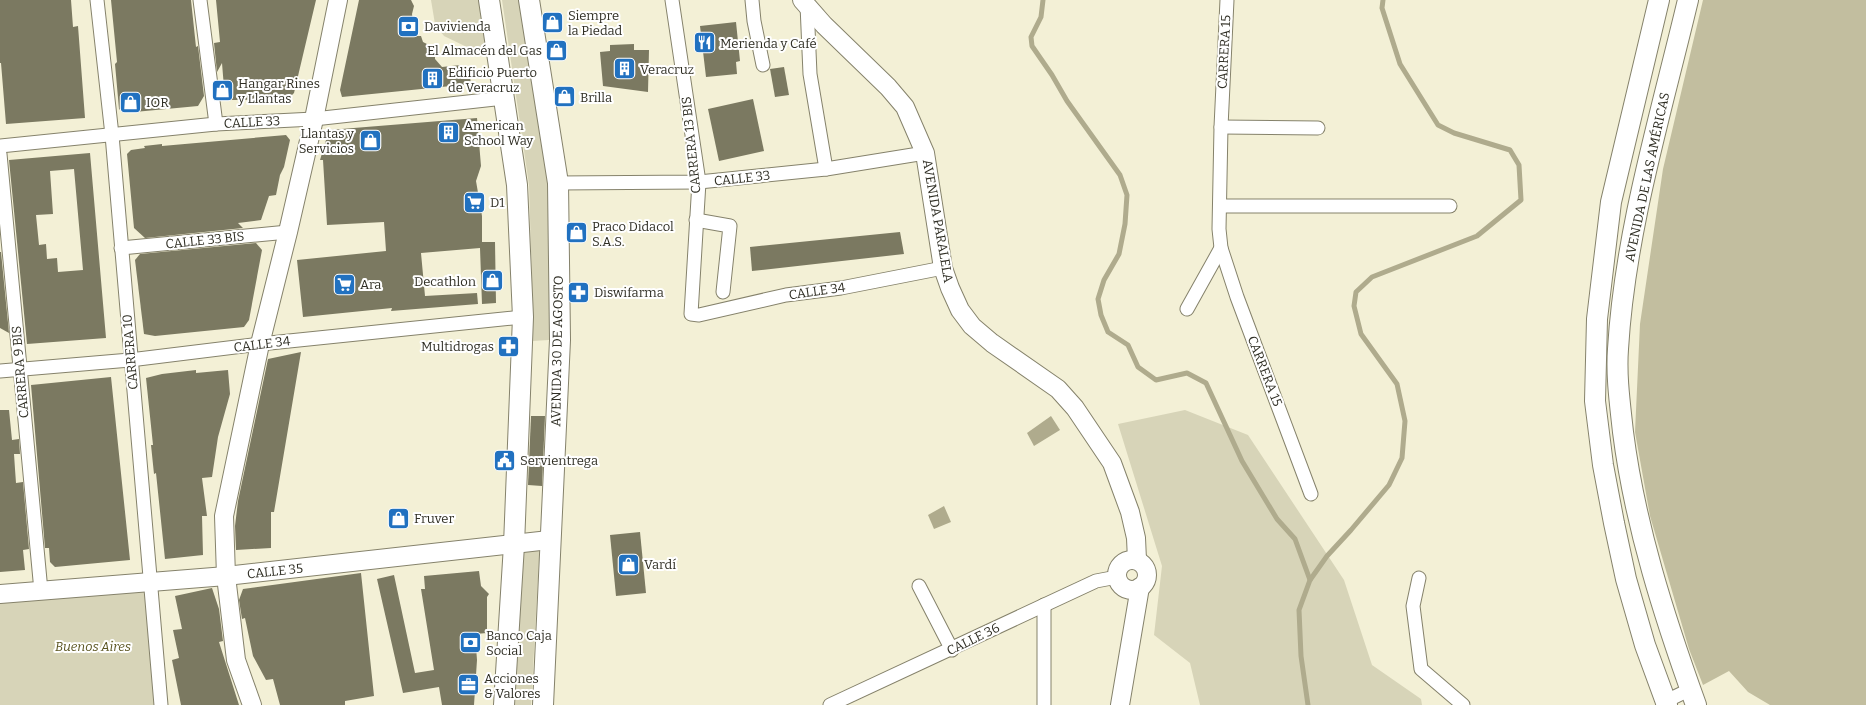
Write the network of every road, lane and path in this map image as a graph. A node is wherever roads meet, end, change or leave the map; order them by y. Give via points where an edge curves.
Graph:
1 (97, 0) edge
2 (200, 0) edge
3 (338, 0) edge
4 (490, 0) edge
5 (529, 0) edge
6 (672, 0) edge
7 (752, 0) edge
8 (1227, 0) edge
9 (1658, 0) edge
10 (1688, 0) edge
11 (804, 2) edge
12 (763, 65) dead end
13 (504, 98) junction
14 (314, 119) junction
15 (216, 124) junction
16 (1221, 127) junction
17 (1318, 128) dead end
18 (112, 135) junction
19 (0, 146) edge
20 (0, 154) edge
21 (925, 154) junction
22 (826, 169) junction
23 (698, 182) junction
24 (558, 183) junction
25 (1220, 206) junction
26 (1450, 206) dead end
27 (696, 220) junction
28 (288, 232) junction
29 (121, 248) junction
30 (1221, 248) junction
31 (944, 268) junction
32 (724, 292) dead end
33 (1187, 309) dead end
34 (691, 314) joint
35 (523, 317) junction
36 (260, 344) junction
37 (130, 360) junction
38 (20, 369) junction
39 (0, 371) edge
40 (1312, 494) dead end
41 (549, 540) junction
42 (514, 545) junction
43 (1138, 560) junction
44 (226, 576) junction
45 (1117, 576) junction
46 (1419, 578) dead end
47 (150, 582) junction
48 (919, 586) dead end
49 (1140, 587) junction
50 (41, 591) junction
51 (0, 594) edge
52 (1044, 605) junction
53 (952, 650) junction
54 (1693, 697) edge
55 (1666, 704) edge
56 (161, 705) edge
57 (252, 705) edge
58 (504, 705) edge
59 (543, 705) edge
60 (830, 705) edge
61 (1044, 705) edge
62 (1120, 705) edge
63 (1463, 705) edge

1 - 18 street, CARRERA 10
2 - 15 street
3 - 14 main road
4 - 13 main road
5 - 24 main road, AVENIDA 30 DE AGOSTO
6 - 23 street, CARRERA 13 BIS
7 - 12 street
8 - 16 street, CARRERA 15
9 - 55 main road, AVENIDA DE LAS AMÉRICAS via 1611,202 1597,319 1595,394 1603,465 1626,579 1645,645
10 - 54 main road, AVENIDA DE LAS AMÉRICAS via 1630,246 1618,349 1620,404 1626,457 1638,515 1650,567
11 - 21 main road, AVENIDA PARALELA via 905,107
11 - 22 street via 810,74
13 - 14 street, CALLE 33
13 - 35 main road via 517,186
14 - 15 street, CALLE 33
14 - 28 main road
15 - 18 street, CALLE 33
16 - 17 street
16 - 25 street, CARRERA 15
18 - 19 street, CALLE 33
18 - 29 street, CARRERA 10
20 - 38 street, CARRERA 9 BIS
21 - 22 street, CALLE 33
21 - 31 main road, AVENIDA PARALELA
22 - 23 street, CALLE 33
23 - 24 street, CALLE 33
23 - 27 street, CARRERA 13 BIS
24 - 41 main road, AVENIDA 30 DE AGOSTO via 560,340
25 - 26 street
25 - 30 street, CARRERA 15
27 - 32 street via 730,226
27 - 34 street, CARRERA 13 BIS
28 - 29 street, CALLE 33 BIS
28 - 36 main road
29 - 37 street, CARRERA 10
30 - 33 street
30 - 40 street, CARRERA 15 via 1236,297
31 - 34 street, CALLE 34 via 841,288 786,295 699,315
31 - 43 main road, AVENIDA PARALELA via 960,310 972,326 1058,390 1075,408 1112,462 1130,512
35 - 36 street, CALLE 34
35 - 42 main road
36 - 37 street, CALLE 34
36 - 44 main road via 224,516
37 - 38 street, CALLE 34
37 - 47 street, CARRERA 10
38 - 39 street, CALLE 34
38 - 50 street, CARRERA 9 BIS
41 - 42 main road, CALLE 35
41 - 59 main road, AVENIDA 30 DE AGOSTO
42 - 44 main road, CALLE 35
42 - 58 main road
43 - 45 main road via 1124,561 1119,566
43 - 49 main road via 1143,564 1147,576
44 - 47 main road, CALLE 35
44 - 57 main road via 236,660
45 - 49 main road via 1121,586 1127,589 1134,590
45 - 52 street, CALLE 36 via 1096,581
46 - 63 street via 1413,606 1421,669
47 - 50 main road, CALLE 35
47 - 56 street, CARRERA 10
48 - 53 street
49 - 62 main road
50 - 51 main road, CALLE 35
52 - 53 street, CALLE 36
52 - 61 street
53 - 60 street, CALLE 36
54 - 55 street

